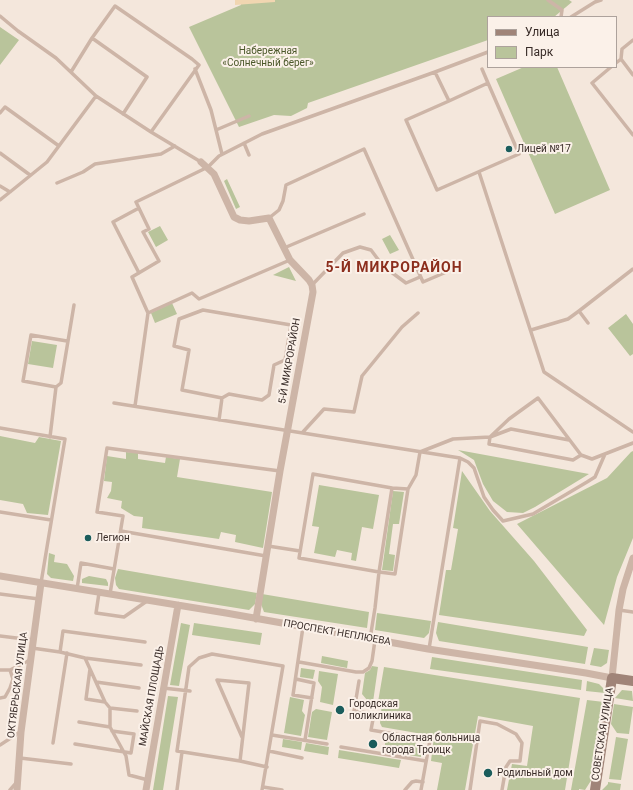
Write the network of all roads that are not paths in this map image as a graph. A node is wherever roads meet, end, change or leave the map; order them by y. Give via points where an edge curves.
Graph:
1 (548, 0) edge
2 (601, 0) edge
3 (0, 16) edge
4 (562, 16) edge
5 (573, 16) edge
6 (92, 38) junction
7 (633, 40) edge
8 (487, 52) edge
9 (621, 59) junction
10 (617, 62) edge
11 (608, 68) edge
12 (195, 69) junction
13 (482, 69) dead end
14 (71, 72) junction
15 (435, 72) junction
16 (633, 75) edge
17 (488, 83) junction
18 (96, 96) junction
19 (449, 101) junction
20 (0, 113) edge
21 (123, 114) junction
22 (249, 116) dead end
23 (216, 130) junction
24 (151, 132) junction
25 (633, 135) edge
26 (244, 142) junction
27 (59, 146) junction
28 (175, 146) junction
29 (0, 153) edge
30 (222, 154) junction
31 (250, 155) dead end
32 (201, 162) joint
33 (208, 167) junction
34 (479, 172) junction
35 (30, 175) junction
36 (57, 183) dead end
37 (0, 186) edge
38 (10, 192) junction
39 (0, 200) edge
40 (139, 208) junction
41 (364, 214) dead end
42 (269, 218) junction
43 (283, 248) junction
44 (290, 260) junction
45 (633, 269) edge
46 (451, 270) dead end
47 (139, 273) junction
48 (420, 277) junction
49 (312, 285) junction
50 (74, 305) dead end
51 (579, 311) junction
52 (148, 312) junction
53 (418, 312) dead end
54 (588, 323) dead end
55 (531, 330) junction
56 (68, 341) junction
57 (56, 387) junction
58 (222, 398) junction
59 (114, 403) dead end
60 (135, 406) junction
61 (219, 420) junction
62 (0, 428) edge
63 (288, 431) junction
64 (633, 432) edge
65 (302, 433) junction
66 (50, 437) junction
67 (490, 437) junction
68 (569, 440) junction
69 (633, 443) edge
70 (420, 452) junction
71 (605, 454) junction
72 (581, 456) junction
73 (460, 458) junction
74 (280, 471) junction
75 (392, 488) junction
76 (408, 489) junction
77 (0, 512) edge
78 (51, 520) junction
79 (121, 531) junction
80 (268, 546) junction
81 (300, 551) junction
82 (266, 556) junction
83 (633, 558) edge
84 (114, 569) junction
85 (379, 572) junction
86 (0, 576) edge
87 (41, 583) junction
88 (77, 588) junction
89 (99, 593) junction
90 (0, 594) edge
91 (110, 594) junction
92 (39, 599) junction
93 (148, 601) junction
94 (178, 605) junction
95 (619, 610) junction
96 (633, 612) edge
97 (256, 619) junction
98 (303, 627) junction
99 (0, 636) edge
100 (33, 640) junction
101 (373, 640) junction
102 (145, 642) dead end
103 (32, 648) junction
104 (428, 649) junction
105 (60, 652) junction
106 (67, 653) junction
107 (85, 658) junction
108 (31, 659) junction
109 (298, 662) junction
110 (141, 665) dead end
111 (90, 668) junction
112 (0, 670) edge
113 (10, 670) junction
114 (612, 678) junction
115 (296, 680) junction
116 (359, 681) dead end
117 (633, 681) edge
118 (96, 682) junction
119 (139, 688) dead end
120 (163, 688) junction
121 (188, 691) junction
122 (0, 698) edge
123 (312, 698) junction
124 (105, 702) junction
125 (110, 708) junction
126 (137, 711) dead end
127 (79, 722) dead end
128 (110, 727) junction
129 (112, 731) junction
130 (21, 732) junction
131 (272, 735) junction
132 (242, 737) junction
133 (305, 740) junction
134 (53, 743) dead end
135 (75, 744) dead end
136 (327, 744) dead end
137 (0, 746) edge
138 (341, 747) dead end
139 (269, 751) junction
140 (123, 752) junction
141 (182, 752) junction
142 (20, 758) junction
143 (302, 758) dead end
144 (240, 761) junction
145 (426, 761) junction
146 (71, 764) dead end
147 (267, 767) junction
148 (148, 780) junction
149 (18, 782) junction
150 (423, 782) junction
151 (263, 789) edge
152 (10, 790) edge
153 (17, 790) edge
154 (146, 790) edge
155 (177, 790) edge
156 (282, 790) edge
157 (406, 790) edge
158 (421, 790) edge
159 (470, 790) edge
160 (502, 790) edge
161 (595, 790) edge

1 - 4 lane via 562,10
2 - 5 lane
3 - 14 lane
6 - 12 lane via 115,6 199,64
6 - 14 lane
6 - 21 lane via 147,77
7 - 9 lane via 622,49
8 - 15 lane
9 - 10 lane
9 - 16 lane
11 - 25 lane via 592,83
12 - 23 lane
12 - 24 lane
13 - 17 lane
14 - 18 lane
15 - 19 lane
15 - 26 lane
17 - 19 lane
17 - 34 lane via 519,154
18 - 21 lane
18 - 27 lane
19 - 34 lane via 406,120 437,190
20 - 27 lane via 5,107
21 - 24 lane
22 - 23 lane
23 - 30 lane
24 - 28 lane
26 - 30 lane
26 - 31 lane
27 - 35 lane via 46,162
28 - 32 lane
28 - 36 lane via 161,154 95,164
29 - 35 lane
30 - 33 lane
32 - 33 street
33 - 40 lane via 136,202
33 - 42 street via 214,174 234,216 249,221
34 - 55 lane
35 - 38 lane
37 - 38 lane
38 - 39 lane
40 - 47 lane via 149,229 144,232 159,261
40 - 47 lane via 113,222
41 - 43 lane
42 - 43 street
42 - 48 lane via 279,210 286,185 364,149
43 - 44 street
44 - 49 street
44 - 52 lane via 199,299 192,293
45 - 51 lane
46 - 48 lane via 422,282
47 - 52 lane via 132,277
48 - 49 lane via 406,283 383,266 371,250 360,247 343,253
49 - 63 street, 5-Й МИКРОРАЙОН via 313,292
50 - 56 lane
51 - 54 lane
51 - 55 lane via 568,319
52 - 60 lane
53 - 65 lane via 402,327 362,376 354,412 324,409
55 - 64 lane via 544,372
56 - 57 lane via 61,383
56 - 57 lane via 31,336 23,381
57 - 66 lane
58 - 58 lane via 182,390 189,350 174,346 179,319 203,310 291,325 285,360 274,365 269,395 262,400 230,394
58 - 61 lane
59 - 60 lane
60 - 61 lane
61 - 63 lane
62 - 66 lane
63 - 65 lane
63 - 74 street, 5-Й МИКРОРАЙОН
65 - 70 lane
66 - 78 lane via 65,439
67 - 68 lane via 511,429
67 - 68 lane via 538,398
67 - 70 lane via 453,439
67 - 72 lane via 489,444 573,460
68 - 72 lane
69 - 71 lane
70 - 73 lane
70 - 76 lane via 416,475
71 - 72 lane via 592,459
71 - 73 lane via 595,476 587,482 533,514 503,521 484,497 474,468
73 - 104 lane
74 - 79 lane via 107,448 97,512 123,516
74 - 80 street, 5-Й МИКРОРАЙОН
75 - 76 lane
75 - 81 lane via 312,474
75 - 85 lane
76 - 85 lane via 395,574
77 - 78 lane
78 - 87 lane
79 - 82 lane
79 - 84 lane
80 - 81 lane
80 - 82 street, 5-Й МИКРОРАЙОН
81 - 85 lane via 299,558
82 - 97 street, 5-Й МИКРОРАЙОН
83 - 95 street
84 - 88 lane via 81,563
84 - 91 lane
85 - 101 lane
86 - 87 street, ПРОСПЕКТ НЕПЛЮЕВА
87 - 88 street, ПРОСПЕКТ НЕПЛЮЕВА
87 - 92 street, ОКТЯБРЬСКАЯ УЛИЦА
88 - 89 street, ПРОСПЕКТ НЕПЛЮЕВА
89 - 91 street, ПРОСПЕКТ НЕПЛЮЕВА
89 - 93 lane via 96,613 124,617
90 - 92 lane
91 - 93 street, ПРОСПЕКТ НЕПЛЮЕВА
92 - 100 street, ОКТЯБРЬСКАЯ УЛИЦА
93 - 94 street, ПРОСПЕКТ НЕПЛЮЕВА
94 - 97 street, ПРОСПЕКТ НЕПЛЮЕВА
94 - 120 street, МАЙСКАЯ ПЛОЩАДЬ
95 - 96 lane
95 - 114 street
97 - 98 street, ПРОСПЕКТ НЕПЛЮЕВА
98 - 101 street, ПРОСПЕКТ НЕПЛЮЕВА
98 - 109 lane
99 - 100 lane
100 - 103 street, ОКТЯБРЬСКАЯ УЛИЦА
101 - 104 street, ПРОСПЕКТ НЕПЛЮЕВА
101 - 109 lane via 372,661 366,670 359,672
102 - 105 lane via 63,631
103 - 105 lane
103 - 108 street, ОКТЯБРЬСКАЯ УЛИЦА
104 - 114 street, ПРОСПЕКТ НЕПЛЮЕВА
105 - 106 lane
106 - 107 lane
106 - 134 lane
107 - 110 lane
107 - 111 lane
108 - 113 lane
108 - 130 street, ОКТЯБРЬСКАЯ УЛИЦА
109 - 115 lane
111 - 118 lane
111 - 124 lane via 86,699
112 - 113 lane
113 - 122 lane via 13,679 10,688 5,697
114 - 117 street, ПРОСПЕКТ НЕПЛЮЕВА
114 - 161 street, СОВЕТСКАЯ УЛИЦА
115 - 123 lane via 314,683
115 - 123 lane via 293,695
116 - 145 lane via 354,711 374,714 371,730 430,740
118 - 119 lane
118 - 124 lane
120 - 121 lane
120 - 148 street, МАЙСКАЯ ПЛОЩАДЬ
121 - 131 lane via 190,667 199,658 212,654 283,666
121 - 141 lane via 177,751
123 - 133 lane
124 - 125 lane
125 - 126 lane
125 - 128 lane
127 - 128 lane
128 - 129 lane
129 - 140 lane
129 - 140 lane via 134,734 131,753
130 - 137 lane
130 - 142 street, ОКТЯБРЬСКАЯ УЛИЦА
131 - 133 lane
131 - 139 lane
132 - 132 lane via 249,684 217,680 226,701
132 - 144 lane
133 - 136 lane
135 - 140 lane
138 - 145 lane
139 - 143 lane
139 - 147 lane
140 - 148 lane via 129,775
141 - 144 lane
141 - 155 lane
142 - 146 lane
142 - 149 street, ОКТЯБРЬСКАЯ УЛИЦА
144 - 147 lane
145 - 150 lane
147 - 151 lane
148 - 154 street, МАЙСКАЯ ПЛОЩАДЬ
149 - 152 lane
149 - 153 street, ОКТЯБРЬСКАЯ УЛИЦА
150 - 157 lane via 412,782
150 - 158 lane
151 - 156 lane
159 - 160 lane via 480,721 497,724 516,734 522,743 520,761 510,761 506,767

